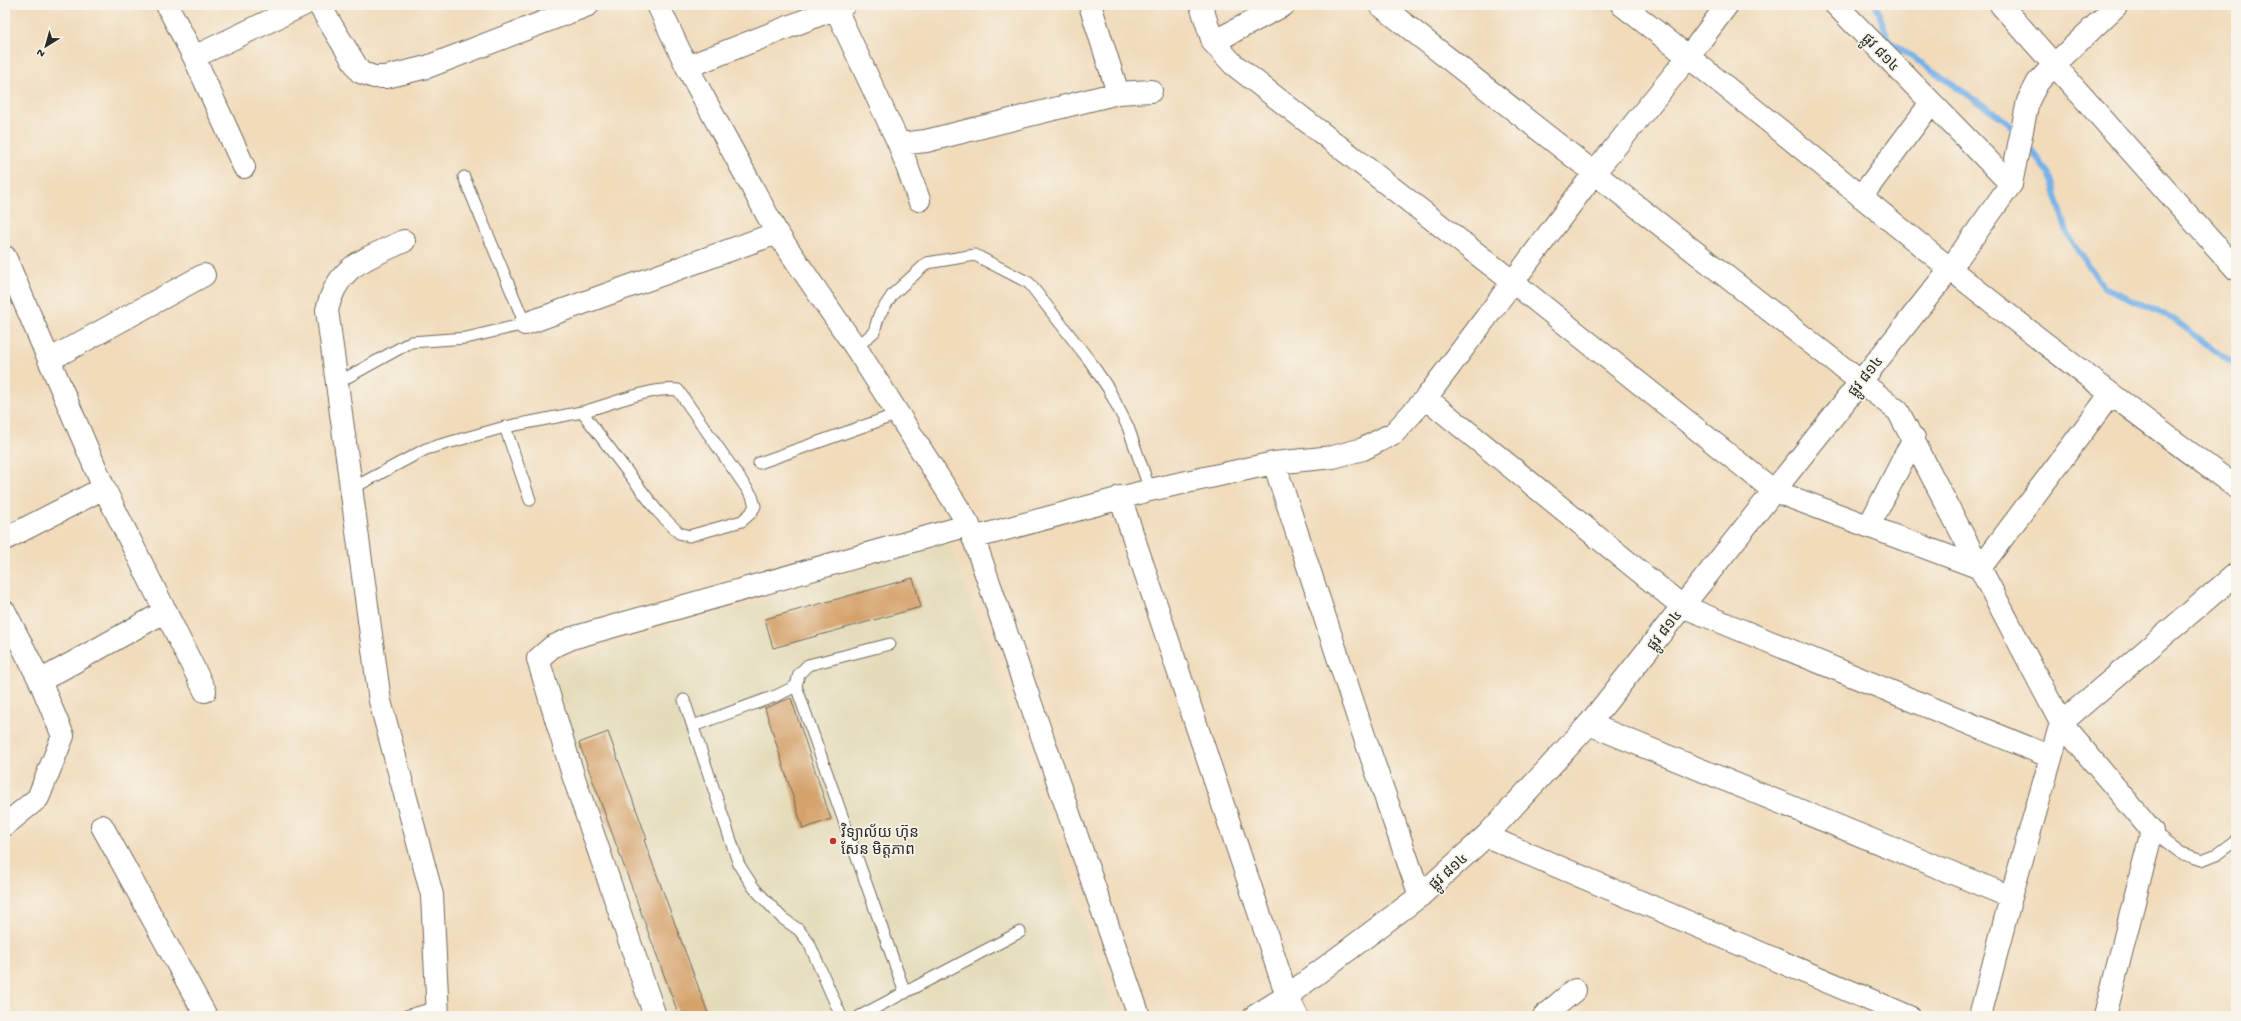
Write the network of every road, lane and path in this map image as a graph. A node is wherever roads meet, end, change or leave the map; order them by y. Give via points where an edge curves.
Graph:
1 (167, 5) edge
2 (302, 5) edge
3 (319, 5) edge
4 (588, 5) edge
5 (658, 5) edge
6 (1090, 5) edge
7 (1201, 5) edge
8 (1284, 5) edge
9 (1380, 5) edge
10 (1622, 5) edge
11 (1727, 5) edge
12 (1836, 5) edge
13 (2001, 5) edge
14 (2117, 5) edge
15 (838, 6) edge
16 (1213, 42) junction
17 (1689, 56) junction
18 (194, 57) junction
19 (2054, 64) junction
20 (687, 67) junction
21 (1151, 91) dead end
22 (1118, 93) junction
23 (1931, 102) junction
24 (899, 144) junction
25 (244, 167) dead end
26 (1595, 172) junction
27 (2013, 175) junction
28 (464, 177) dead end
29 (1861, 197) junction
30 (919, 200) dead end
31 (777, 233) junction
32 (404, 241) dead end
33 (5, 257) edge
34 (1950, 269) junction
35 (2236, 270) edge
36 (204, 275) dead end
37 (1512, 282) junction
38 (525, 324) junction
39 (856, 348) junction
40 (49, 360) junction
41 (1862, 380) junction
42 (337, 383) junction
43 (2110, 395) junction
44 (1426, 398) junction
45 (582, 412) junction
46 (898, 414) junction
47 (505, 427) junction
48 (1914, 438) junction
49 (759, 463) dead end
50 (1274, 463) junction
51 (2236, 487) edge
52 (104, 488) junction
53 (351, 489) junction
54 (1150, 490) junction
55 (1774, 491) junction
56 (1120, 497) junction
57 (530, 500) dead end
58 (1869, 526) junction
59 (971, 532) junction
60 (5, 539) edge
61 (1980, 568) junction
62 (2236, 574) edge
63 (1682, 606) junction
64 (166, 611) junction
65 (5, 612) edge
66 (890, 644) dead end
67 (40, 681) junction
68 (796, 686) junction
69 (206, 691) dead end
70 (684, 700) dead end
71 (2061, 723) junction
72 (1589, 724) junction
73 (693, 726) junction
74 (2051, 756) junction
75 (5, 825) edge
76 (102, 826) dead end
77 (2152, 831) junction
78 (1486, 836) junction
79 (2236, 840) edge
80 (1420, 896) junction
81 (2011, 897) junction
82 (1020, 932) dead end
83 (1575, 990) dead end
84 (905, 992) junction
85 (1288, 996) junction
86 (437, 1011) edge
87 (206, 1016) edge
88 (406, 1016) edge
89 (655, 1016) edge
90 (840, 1016) edge
91 (860, 1016) edge
92 (1139, 1016) edge
93 (1255, 1016) edge
94 (1297, 1016) edge
95 (1544, 1016) edge
96 (1908, 1016) edge
97 (1980, 1016) edge
98 (2105, 1016) edge

1 - 18 street
2 - 18 street
3 - 4 street via 360,72 374,77 386,77 427,67
5 - 20 street
6 - 22 street
7 - 16 street
8 - 16 street
9 - 26 street
10 - 17 street
11 - 17 street
12 - 23 street, ផ្លូវ ៨១៤
13 - 19 street
14 - 19 street
15 - 20 street
15 - 24 street
16 - 37 street via 1233,64
17 - 26 street
17 - 29 street
18 - 25 street
19 - 27 street via 2038,82 2028,101
19 - 35 street
20 - 31 street
21 - 22 street
22 - 24 street via 926,141
23 - 27 street, ផ្លូវ ៨១៤
23 - 29 street
24 - 30 street
26 - 37 street
26 - 41 street
27 - 34 street, ផ្លូវ ៨១៤
28 - 38 lane
29 - 34 street
31 - 38 street
31 - 39 street
32 - 42 street via 353,265 341,276 331,293 327,310
33 - 40 street
34 - 41 street, ផ្លូវ ៨១៤
34 - 43 street
36 - 40 street
37 - 44 street
37 - 55 street
38 - 42 lane via 466,338 411,342
39 - 46 street
39 - 54 lane via 874,332 879,315 893,294 926,263 976,255 1029,283 1089,360 1108,388 1128,427
40 - 52 street
41 - 48 street via 1898,411
41 - 55 street, ផ្លូវ ៨១៤
42 - 53 street
43 - 51 street
43 - 61 street
44 - 50 street via 1394,432 1363,449 1333,457
44 - 63 street
45 - 45 lane via 666,388 678,390 752,496 755,506 742,521 689,536 679,532 658,512
45 - 47 lane
46 - 49 lane
46 - 59 street
47 - 53 lane via 426,449
47 - 57 lane
48 - 58 street
48 - 61 street
50 - 54 street
50 - 80 street
52 - 60 street
52 - 64 street
53 - 86 street via 380,701 432,895
54 - 56 street
55 - 58 street
55 - 63 street, ផ្លូវ ៨១៤
56 - 59 street
56 - 85 street
58 - 61 street
59 - 89 street via 572,638 552,646 538,659 573,775
59 - 92 street
61 - 71 street
62 - 71 street
63 - 72 street, ផ្លូវ ៨១៤
63 - 74 street
64 - 67 street
64 - 69 street
65 - 67 street
66 - 68 lane via 808,665 799,674
67 - 75 street via 63,736 38,798
68 - 73 lane
68 - 84 lane
70 - 73 lane
71 - 74 street
71 - 77 street
72 - 78 street, ផ្លូវ ៨១៤
72 - 81 street
73 - 90 lane via 739,865 754,888 782,918 799,930 809,943
74 - 81 street
76 - 87 street
77 - 79 lane via 2181,853 2202,860 2217,854
77 - 98 street
78 - 80 street, ផ្លូវ ៨១៤
78 - 96 street
80 - 85 street, ផ្លូវ ៨១៤
81 - 97 street
82 - 84 lane
83 - 95 street
84 - 91 lane
85 - 93 street, ផ្លូវ ៨១៤
85 - 94 street
86 - 88 lane

